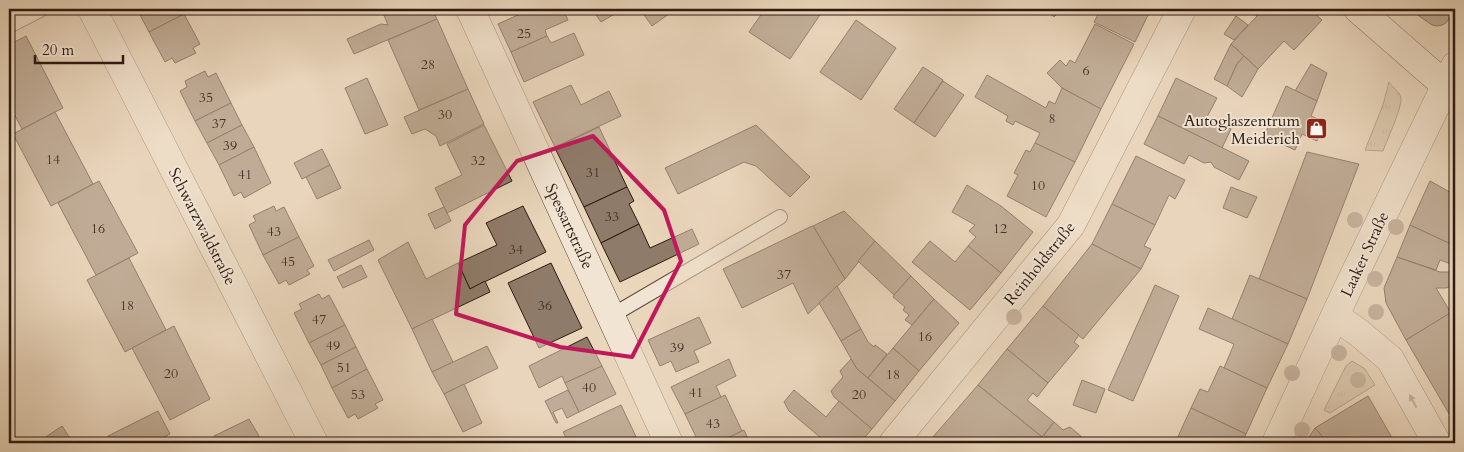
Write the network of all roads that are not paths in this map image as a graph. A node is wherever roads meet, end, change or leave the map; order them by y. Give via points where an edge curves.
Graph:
1 (42, 9) edge
2 (92, 9) edge
3 (470, 9) edge
4 (1182, 9) edge
5 (1358, 9) edge
6 (9, 26) edge
7 (1452, 80) edge
8 (780, 217) dead end
9 (610, 316) junction
10 (1335, 316) junction
11 (314, 443) edge
12 (669, 443) edge
13 (893, 443) edge
14 (1276, 443) edge
15 (1437, 443) edge

1 - 6 lane
2 - 11 street, Schwarzwaldstraße
3 - 9 street, Spessartstraße
4 - 13 street, Reinholdstraße via 1071,225
5 - 7 street
7 - 10 street, Laaker Straße
8 - 9 lane
9 - 12 street, Spessartstraße
10 - 14 street, Laaker Straße
15 -> 10 street via 1390,359

